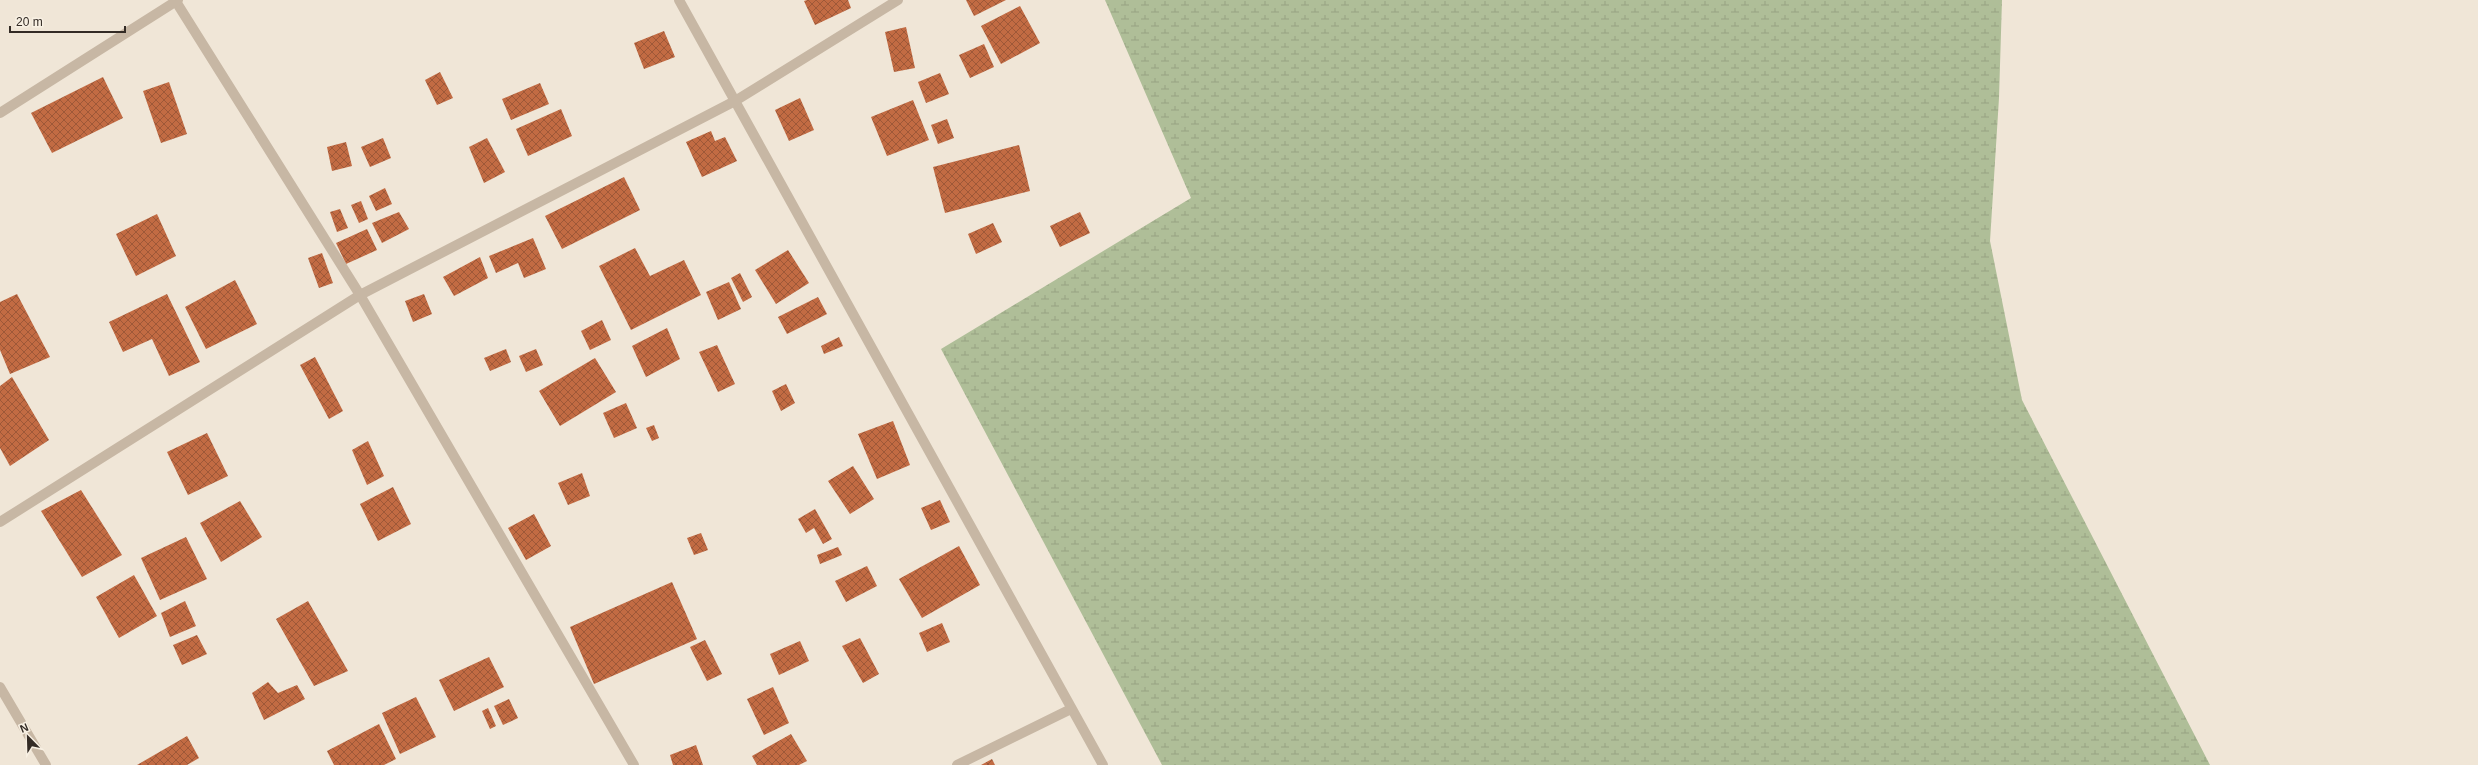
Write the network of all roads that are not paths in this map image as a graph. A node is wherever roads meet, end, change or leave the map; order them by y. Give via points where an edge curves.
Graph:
1 (176, 0) edge
2 (679, 0) edge
3 (898, 0) edge
4 (735, 101) junction
5 (0, 113) edge
6 (360, 295) junction
7 (0, 522) edge
8 (0, 687) edge
9 (1071, 708) junction
10 (46, 765) edge
11 (634, 765) edge
12 (957, 765) edge
13 (1103, 765) edge

1 - 5 street
1 - 6 street
2 - 4 street
3 - 4 street
4 - 6 street
4 - 9 street
6 - 7 street
6 - 11 street
8 - 10 street
9 - 12 street
9 - 13 street

